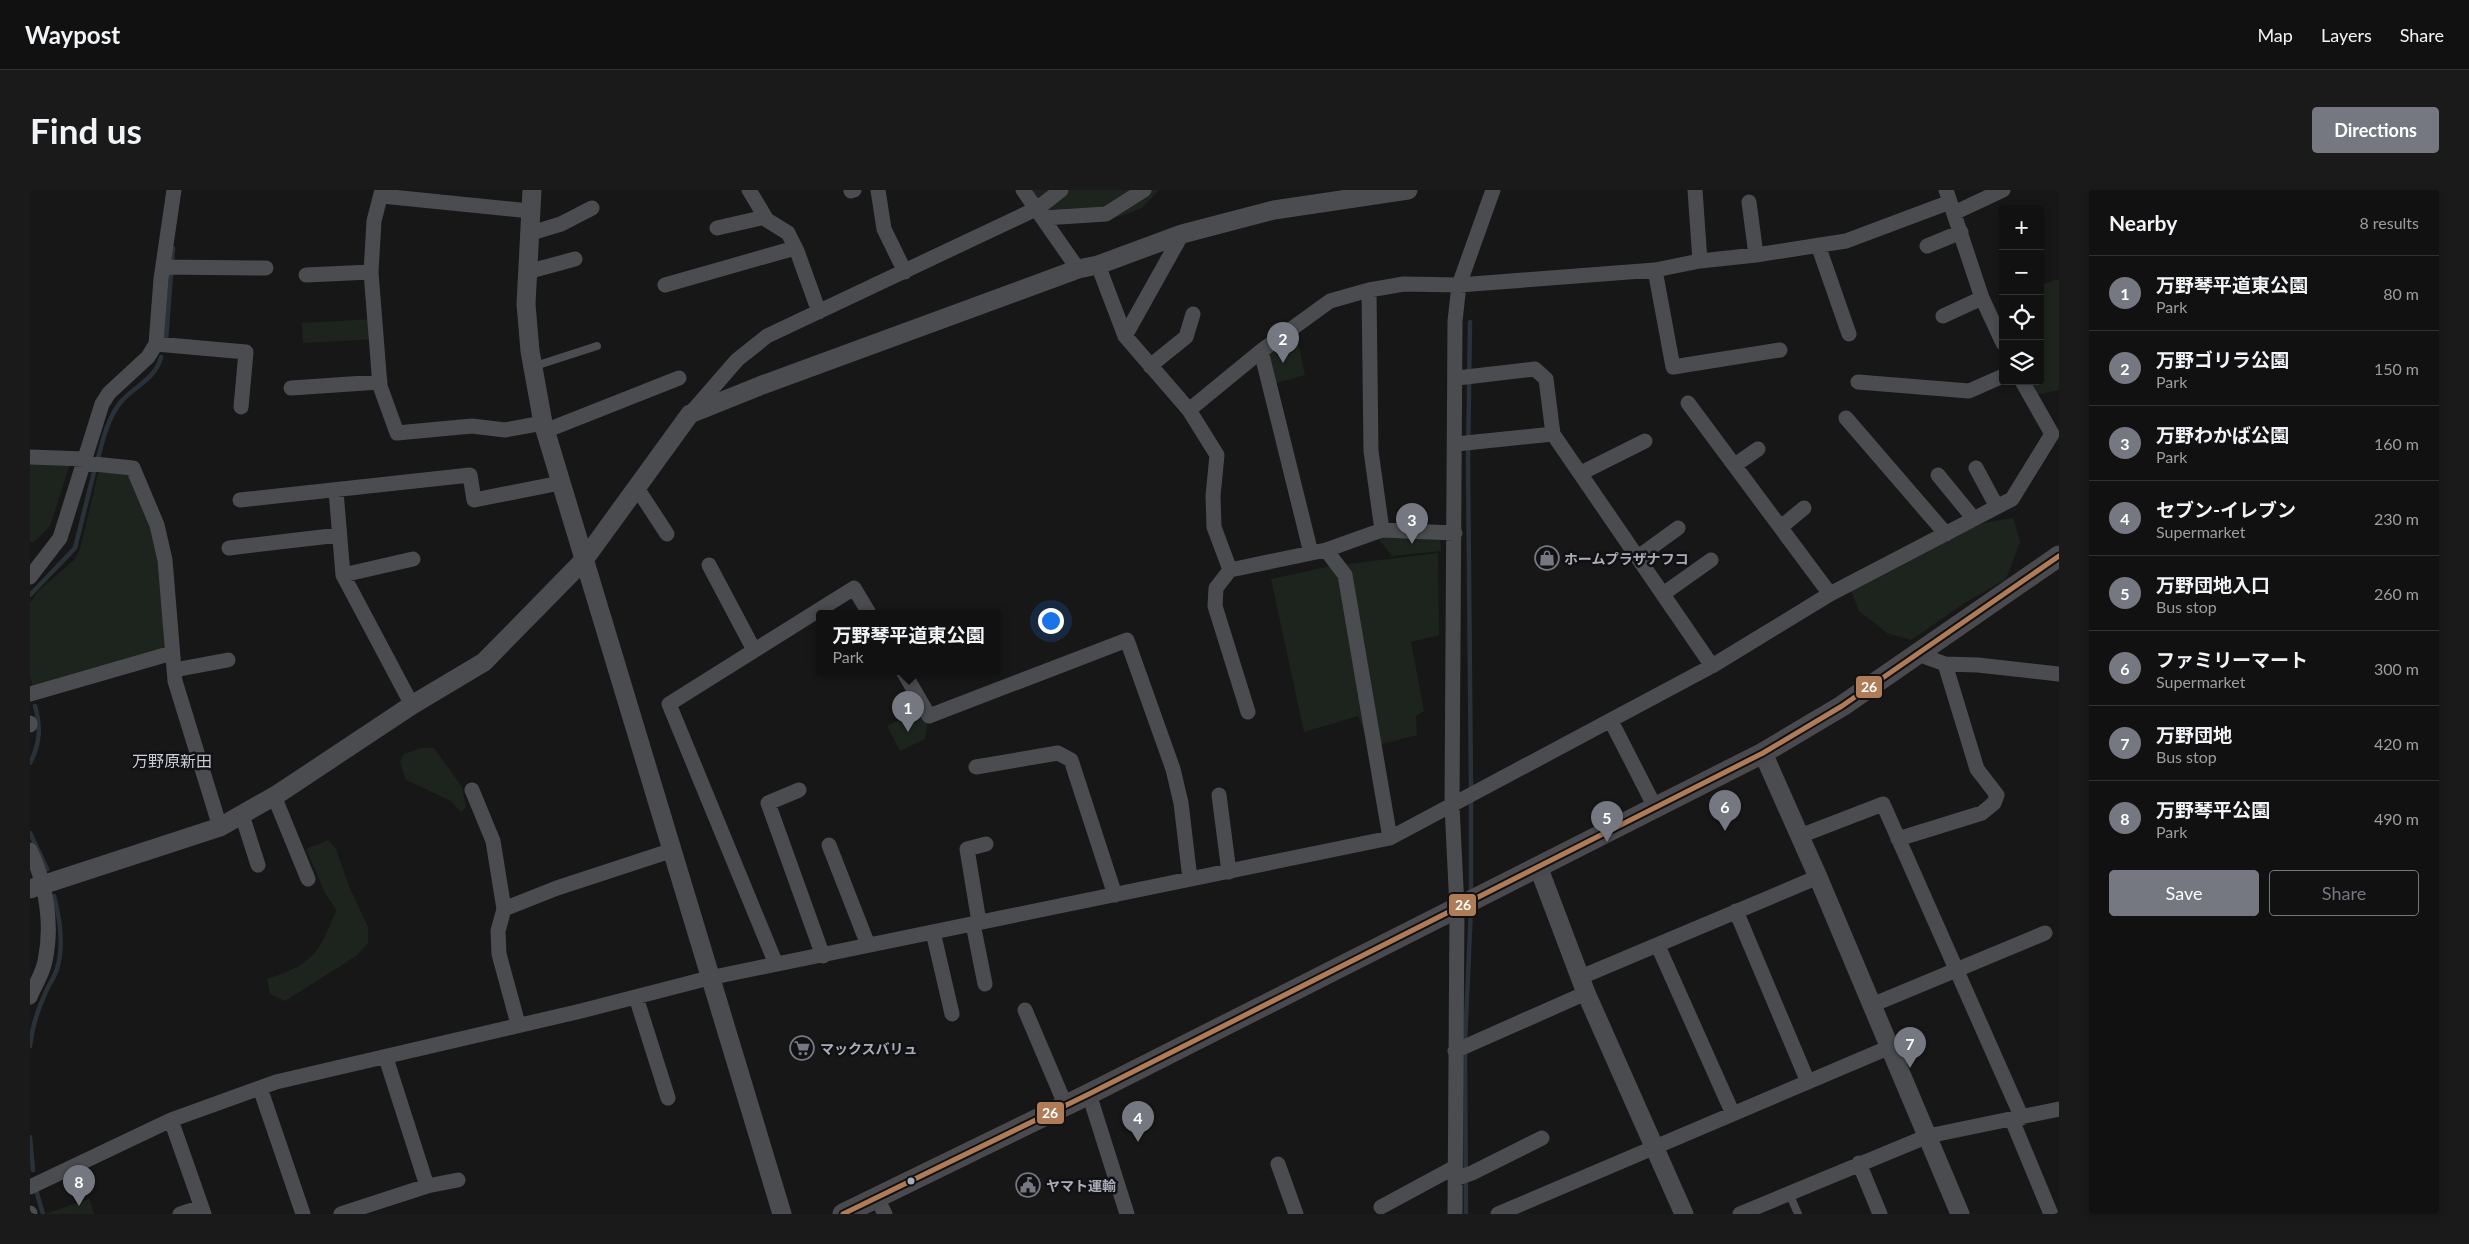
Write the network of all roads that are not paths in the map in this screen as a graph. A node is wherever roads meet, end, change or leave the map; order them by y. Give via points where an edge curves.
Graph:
1 (174, 190) edge
2 (532, 190) edge
3 (749, 190) edge
4 (878, 190) edge
5 (1023, 190) edge
6 (1061, 190) edge
7 (1144, 190) edge
8 (1408, 190) edge
9 (1493, 190) edge
10 (1695, 190) edge
11 (2003, 190) edge
12 (1385, 192) edge
13 (382, 193) edge
14 (1749, 202) dead end
15 (1950, 202) edge
16 (592, 208) dead end
17 (530, 211) junction
18 (1041, 213) junction
19 (766, 217) junction
20 (718, 228) dead end
21 (1961, 232) junction
22 (528, 234) junction
23 (1182, 234) junction
24 (1818, 245) junction
25 (1927, 246) dead end
26 (795, 248) junction
27 (1756, 255) junction
28 (575, 258) dead end
29 (1700, 262) junction
30 (1098, 264) junction
31 (163, 267) junction
32 (266, 268) dead end
33 (1078, 269) junction
34 (1655, 270) junction
35 (371, 272) junction
36 (527, 272) junction
37 (905, 272) junction
38 (306, 275) dead end
39 (665, 285) dead end
40 (1459, 285) junction
41 (1369, 290) junction
42 (1982, 298) junction
43 (818, 312) junction
44 (1193, 314) dead end
45 (1943, 316) dead end
46 (1849, 334) dead end
47 (1125, 336) junction
48 (2002, 340) edge
49 (156, 344) junction
50 (597, 346) dead end
51 (1780, 350) dead end
52 (1261, 351) junction
53 (1150, 366) junction
54 (532, 367) junction
55 (1465, 377) junction
56 (679, 378) dead end
57 (1999, 378) edge
58 (380, 382) junction
59 (1858, 382) dead end
60 (2024, 385) edge
61 (290, 388) dead end
62 (1688, 403) dead end
63 (242, 408) dead end
64 (1189, 410) junction
65 (690, 414) junction
66 (1846, 418) dead end
67 (544, 427) junction
68 (1553, 434) junction
69 (1645, 441) dead end
70 (1463, 444) junction
71 (1758, 449) dead end
72 (30, 457) edge
73 (84, 461) junction
74 (1734, 465) junction
75 (1976, 468) dead end
76 (1581, 474) junction
77 (1938, 475) dead end
78 (560, 483) junction
79 (637, 488) junction
80 (336, 491) junction
81 (240, 500) dead end
82 (1997, 507) junction
83 (1804, 508) dead end
84 (1974, 519) junction
85 (1781, 527) junction
86 (1678, 528) dead end
87 (1382, 530) junction
88 (1455, 533) junction
89 (667, 534) dead end
90 (1946, 534) junction
91 (340, 535) junction
92 (229, 548) dead end
93 (1326, 550) junction
94 (1311, 553) junction
95 (2059, 556) edge
96 (1638, 557) junction
97 (413, 559) dead end
98 (584, 560) junction
99 (1712, 560) dead end
100 (710, 565) dead end
101 (1230, 570) junction
102 (343, 575) junction
103 (30, 577) edge
104 (1663, 594) junction
105 (1830, 594) junction
106 (819, 610) edge
107 (867, 610) edge
108 (816, 612) edge
109 (754, 650) junction
110 (172, 653) junction
111 (1918, 654) junction
112 (228, 660) dead end
113 (1945, 664) junction
114 (1712, 666) junction
115 (174, 670) junction
116 (2059, 674) edge
117 (904, 675) edge
118 (30, 694) edge
119 (412, 705) junction
120 (1248, 712) dead end
121 (1611, 721) junction
122 (1763, 753) junction
123 (976, 767) dead end
124 (472, 790) dead end
125 (799, 790) dead end
126 (1219, 795) dead end
127 (274, 796) junction
128 (1452, 806) junction
129 (1654, 807) junction
130 (242, 815) junction
131 (220, 827) junction
132 (1800, 836) junction
133 (1390, 838) junction
134 (1898, 839) junction
135 (986, 844) dead end
136 (829, 845) dead end
137 (30, 850) edge
138 (670, 851) junction
139 (258, 865) dead end
140 (1538, 866) junction
141 (1229, 872) junction
142 (1818, 877) junction
143 (308, 878) dead end
144 (1190, 880) junction
145 (37, 887) edge
146 (1115, 895) junction
147 (1457, 908) junction
148 (504, 910) junction
149 (1736, 911) junction
150 (976, 923) junction
151 (933, 932) junction
152 (2045, 933) dead end
153 (868, 945) junction
154 (1658, 946) junction
155 (823, 956) junction
156 (776, 964) junction
157 (1956, 970) junction
158 (709, 978) junction
159 (985, 984) dead end
160 (1583, 985) junction
161 (30, 997) edge
162 (636, 997) junction
163 (1872, 1005) junction
164 (1025, 1010) dead end
165 (952, 1014) dead end
166 (518, 1024) junction
167 (1890, 1048) junction
168 (1455, 1051) junction
169 (386, 1058) junction
170 (1808, 1082) junction
171 (260, 1088) junction
172 (1089, 1094) junction
173 (668, 1098) dead end
174 (1065, 1104) junction
175 (2059, 1109) edge
176 (1733, 1114) junction
177 (2017, 1119) junction
178 (171, 1120) junction
179 (1928, 1136) junction
180 (1542, 1138) dead end
181 (1655, 1149) junction
182 (1859, 1163) junction
183 (1278, 1164) dead end
184 (1455, 1173) junction
185 (458, 1180) dead end
186 (427, 1186) junction
187 (30, 1187) edge
188 (1789, 1193) junction
189 (881, 1206) edge
190 (1381, 1207) dead end
191 (1761, 1210) edge
192 (202, 1211) edge
193 (180, 1214) edge
194 (303, 1214) edge
195 (341, 1214) edge
196 (782, 1214) edge
197 (843, 1214) edge
198 (1127, 1214) edge
199 (1294, 1214) edge
200 (1455, 1214) edge
201 (1498, 1214) edge
202 (1684, 1214) edge
203 (1740, 1214) edge
204 (1798, 1214) edge
205 (1880, 1214) edge
206 (1960, 1214) edge
207 (2051, 1214) edge

1 - 31 street
2 - 17 street
3 - 19 street
4 - 37 street via 884,229
5 - 18 street
6 - 18 street
7 - 18 street via 1106,214
8 - 12 street
9 - 40 street
10 - 29 street
11 - 15 street
12 - 23 street via 1274,210
13 - 17 street
13 - 35 street via 374,221
14 - 27 street
15 - 21 street
15 - 24 street via 1846,241
16 - 22 street via 561,224
17 - 22 street
18 - 33 street
18 - 37 street
19 - 20 street
19 - 26 street via 788,234
21 - 25 street
21 - 42 street
22 - 36 street
23 - 30 street
23 - 47 street
24 - 27 street
24 - 46 street
26 - 39 street
26 - 43 street
27 - 29 street
28 - 36 street
29 - 34 street
30 - 33 street
30 - 47 street
31 - 32 street
31 - 49 street
33 - 65 street via 762,384
34 - 40 street
34 - 51 street via 1672,367
35 - 38 street
35 - 58 street
36 - 54 street via 526,304
37 - 43 street
40 - 41 street via 1404,284
40 - 55 street via 1456,321
41 - 52 street via 1330,302
41 - 87 street via 1371,451
42 - 45 street
42 - 48 street
43 - 65 street via 766,336 737,360
44 - 53 street via 1186,337
47 - 53 street
49 - 63 street via 246,352
49 - 73 street via 148,357 102,404
50 - 54 lane
52 - 64 street
52 - 94 street
53 - 64 street
54 - 67 street
55 - 68 street via 1535,369 1546,378
55 - 70 street
56 - 67 street
57 - 59 street via 1969,391
58 - 61 street
58 - 67 street via 397,433 472,426 505,430
60 - 82 street via 2052,434 2012,499
62 - 74 street
64 - 101 street via 1217,454 1214,527
65 - 79 street
66 - 90 street
67 - 78 street
68 - 70 street
68 - 76 street
69 - 76 street
70 - 88 street
71 - 74 street
72 - 73 street
73 - 103 street via 60,538
73 - 110 street via 133,468 159,534 165,560
74 - 85 street
75 - 82 street
76 - 96 street
77 - 84 street
78 - 80 street via 474,500 470,475
78 - 98 street
79 - 89 street
79 - 98 street
80 - 81 street
80 - 91 street
82 - 84 street
83 - 85 street
84 - 90 street
85 - 105 street
86 - 96 street
87 - 88 street
87 - 93 street
88 - 128 street
90 - 105 street
91 - 92 street
91 - 102 street
93 - 94 street
93 - 133 street via 1345,575
94 - 101 street
95 - 111 main road
96 - 104 street
97 - 102 street
98 - 119 street via 484,662
98 - 138 street
99 - 104 street
100 - 109 street
101 - 120 street via 1216,588 1215,606
102 - 119 street
104 - 114 street
105 - 114 street
106 - 107 street via 854,588
108 - 109 street
109 - 156 street via 669,704
110 - 115 street
110 - 118 street
111 - 113 street
111 - 122 main road via 1842,706
112 - 115 street
113 - 116 street
113 - 134 street via 1977,769 1997,795 1994,803 1982,814
114 - 121 street
115 - 131 street
117 - 144 street via 929,716 1127,640 1173,769 1181,803
119 - 127 street
121 - 128 street
121 - 129 street
122 - 129 main road
122 - 132 street
123 - 146 street via 1058,753 1071,760
124 - 148 street via 493,841
125 - 155 street via 768,803
126 - 141 street
127 - 130 street
127 - 143 street
128 - 133 street
128 - 147 street
129 - 140 main road
130 - 131 street
130 - 139 street
131 - 145 street
132 - 134 street via 1883,804
132 - 142 street
133 - 141 street
134 - 157 street
135 - 150 street via 966,849
136 - 153 street
137 - 145 street
138 - 148 street via 557,888
138 - 158 street
140 - 147 main road
140 - 160 street
141 - 144 street
142 - 149 street
142 - 163 street
144 - 146 street
145 - 161 street via 48,938 45,963
146 - 150 street
147 - 168 street
147 - 172 main road
148 - 166 street via 498,931 499,954
149 - 154 street
149 - 170 street
150 - 151 street
150 - 159 street
151 - 153 street
151 - 165 street
152 - 157 street
153 - 155 street
154 - 160 street
154 - 176 street
155 - 156 street
156 - 158 street
157 - 163 street
157 - 177 street
158 - 162 street
158 - 196 street
160 - 168 street
160 - 181 street
162 - 166 street
162 - 173 street
163 - 167 street
164 - 174 street
166 - 169 street
167 - 170 street
167 - 179 street
168 - 184 street
169 - 171 street
169 - 186 street
170 - 176 street
171 - 178 street
171 - 194 street
172 - 174 main road
172 - 198 street
174 - 189 main road
175 - 177 street
176 - 181 street
177 - 179 street
177 - 207 street
178 - 187 street
178 - 192 street
179 - 182 street
179 - 206 street
180 - 184 street via 1472,1173
181 - 201 street
181 - 202 street
182 - 188 street
182 - 205 street
183 - 199 street
184 - 190 street
184 - 200 street
185 - 186 street
186 - 195 street
188 - 191 street
188 - 204 lane
189 - 197 main road
191 - 203 street
192 - 193 street

